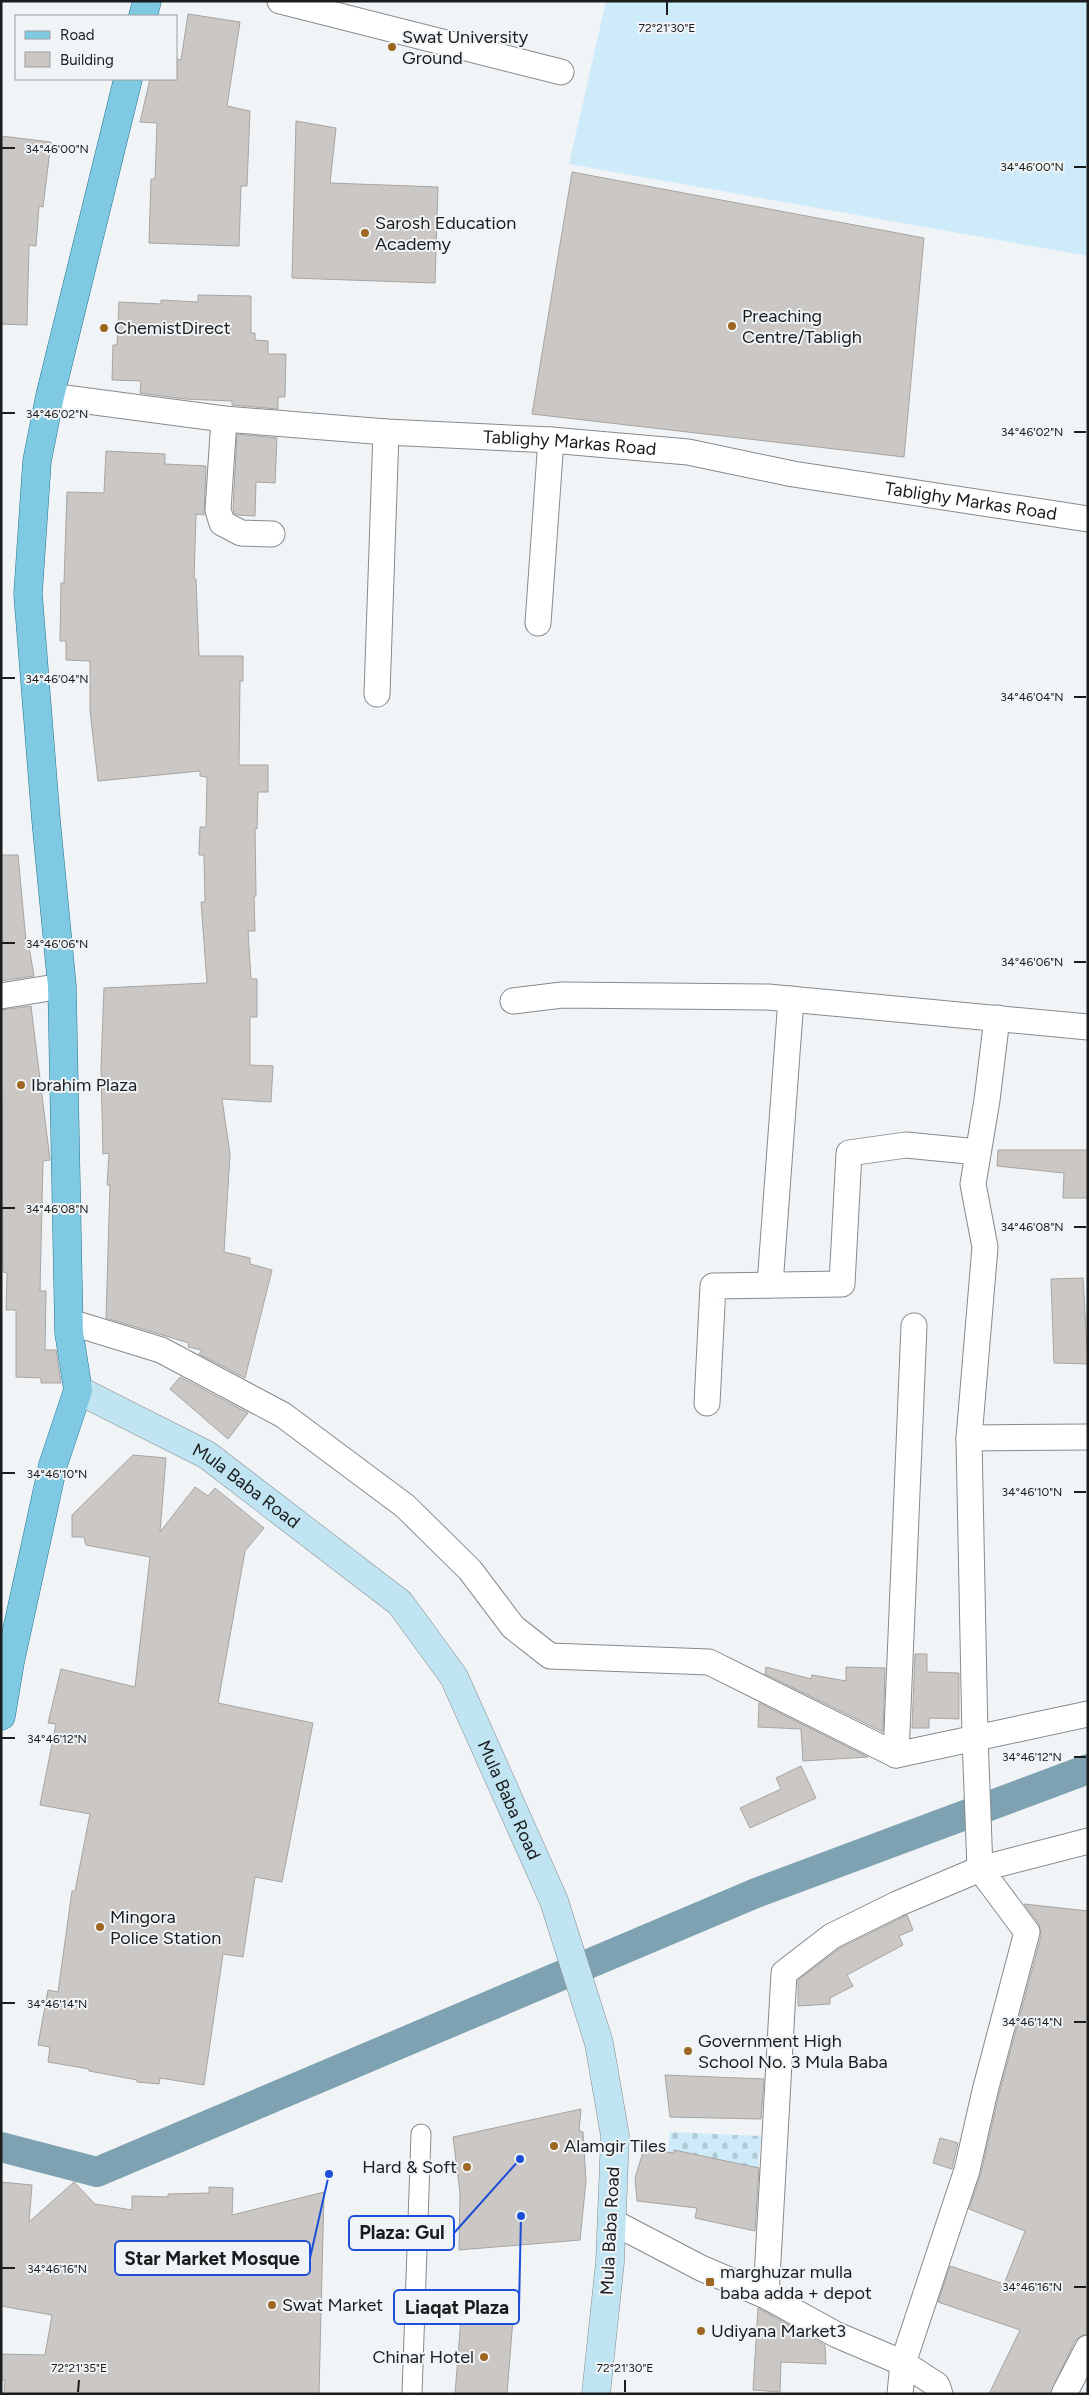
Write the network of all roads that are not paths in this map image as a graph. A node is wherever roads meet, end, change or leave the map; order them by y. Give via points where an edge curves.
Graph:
1 (135, 1) edge
2 (147, 1) edge
3 (280, 1) edge
4 (132, 15) edge
5 (143, 15) edge
6 (561, 72) dead end
7 (116, 80) edge
8 (128, 80) edge
9 (50, 396) junction
10 (224, 419) junction
11 (386, 432) junction
12 (551, 440) junction
13 (1088, 519) edge
14 (272, 534) dead end
15 (538, 623) dead end
16 (377, 694) dead end
17 (60, 986) junction
18 (1, 996) edge
19 (791, 999) junction
20 (513, 1001) dead end
21 (997, 1018) junction
22 (1088, 1027) edge
23 (978, 1152) junction
24 (770, 1285) junction
25 (67, 1322) junction
26 (914, 1326) dead end
27 (78, 1390) junction
28 (707, 1403) dead end
29 (1088, 1436) edge
30 (969, 1438) junction
31 (1088, 1714) edge
32 (1, 1716) edge
33 (975, 1737) junction
34 (896, 1755) junction
35 (1088, 1841) edge
36 (980, 1869) junction
37 (421, 2134) dead end
38 (611, 2220) junction
39 (766, 2296) junction
40 (1088, 2348) edge
41 (902, 2362) junction
42 (412, 2394) edge
43 (596, 2394) edge
44 (900, 2394) edge
45 (940, 2394) edge
46 (1064, 2394) edge

1 - 4 main road
2 - 5 main road
3 - 6 street
7 - 17 main road via 39,394 28,465 19,595 26,686
8 - 9 main road
9 - 10 street, Tablighy Markas Road
9 - 17 main road via 37,461 28,594
10 - 11 street, Tablighy Markas Road
10 - 14 street via 218,510 222,523 241,533
11 - 12 street, Tablighy Markas Road
11 - 16 street
12 - 13 street, Tablighy Markas Road via 688,452 793,474
12 - 15 street
17 - 18 street
17 - 25 main road
19 - 20 street via 562,995
19 - 21 street
19 - 24 street
21 - 22 street
21 - 23 street
23 - 24 street via 906,1145 849,1153 842,1284
23 - 30 street via 973,1184 985,1247
24 - 28 street via 713,1286
25 - 27 main road
25 - 34 street via 161,1350 283,1415 404,1506 470,1570 513,1627 550,1656 709,1662
26 - 34 street
27 - 32 main road via 53,1465
27 - 38 main road, Mula Baba Road via 207,1455 400,1603 454,1677 554,1901 599,2043 615,2136
29 - 30 street
30 - 33 street
31 - 33 street
33 - 34 street
33 - 36 street
35 - 36 street
36 - 39 street via 832,1936 784,1973
36 - 41 street via 1027,1932 967,2170
37 - 42 street
38 - 39 street via 701,2268
38 - 43 main road, Mula Baba Road via 610,2262
39 - 41 street via 837,2335
40 - 46 street
41 - 44 street
41 - 45 street via 937,2385

